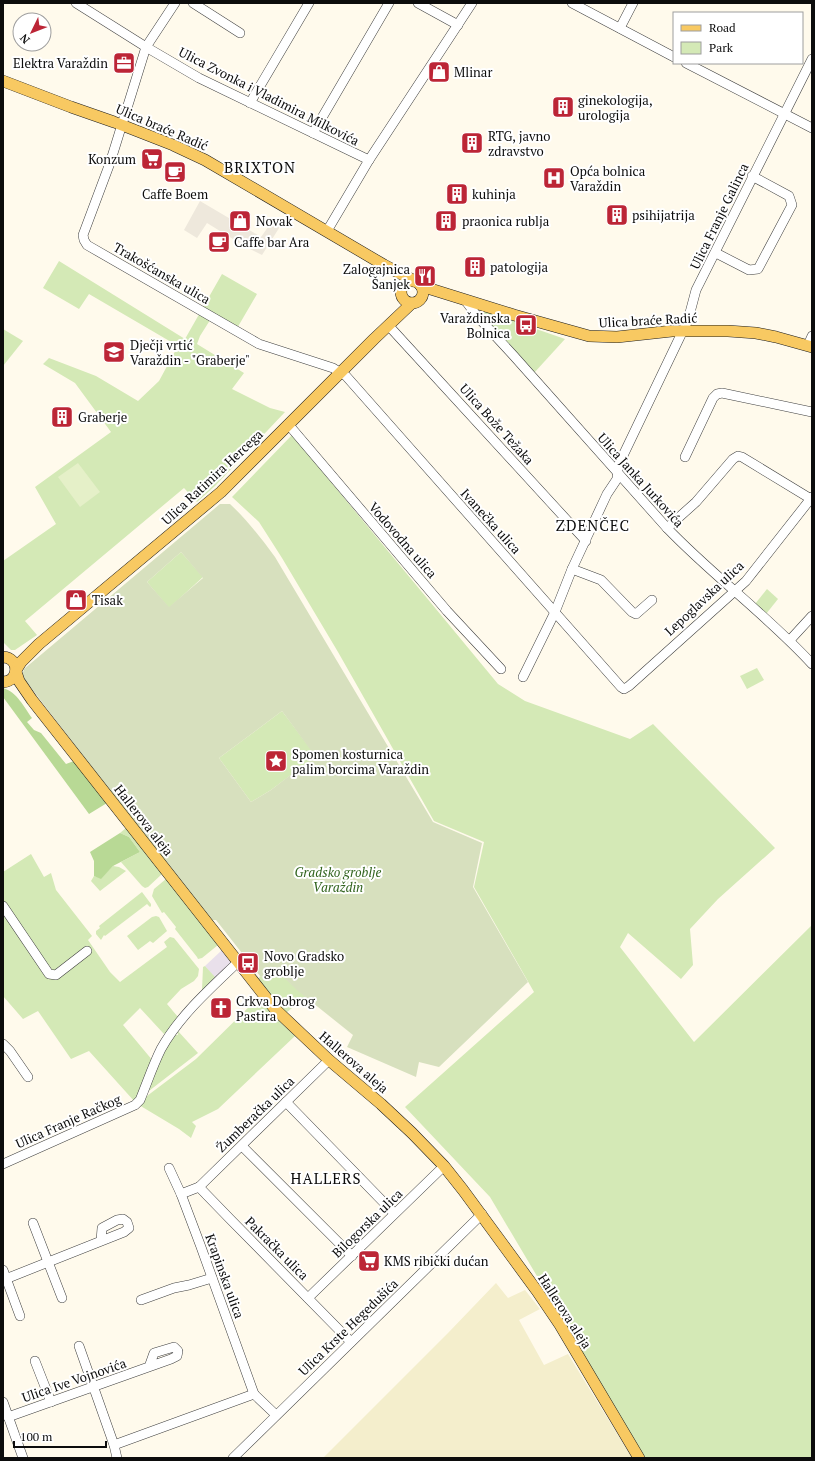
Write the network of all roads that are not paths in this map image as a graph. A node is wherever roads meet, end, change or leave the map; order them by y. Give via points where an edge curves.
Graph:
1 (76, 3) edge
2 (175, 3) edge
3 (193, 3) edge
4 (309, 3) edge
5 (388, 3) edge
6 (418, 3) edge
7 (472, 3) edge
8 (572, 3) edge
9 (633, 3) edge
10 (458, 25) junction
11 (620, 28) junction
12 (240, 33) dead end
13 (146, 47) junction
14 (673, 56) edge
15 (812, 59) edge
16 (688, 64) edge
17 (3, 81) edge
18 (250, 103) junction
19 (784, 114) junction
20 (122, 125) junction
21 (812, 128) edge
22 (313, 133) junction
23 (369, 160) junction
24 (752, 176) junction
25 (327, 231) junction
26 (716, 253) junction
27 (384, 265) junction
28 (417, 283) junction
29 (401, 292) junction
30 (443, 294) junction
31 (416, 300) junction
32 (465, 300) junction
33 (391, 322) junction
34 (682, 331) junction
35 (811, 343) edge
36 (341, 372) junction
37 (812, 412) edge
38 (288, 424) junction
39 (685, 457) dead end
40 (617, 473) junction
41 (811, 498) edge
42 (667, 528) junction
43 (586, 541) junction
44 (572, 569) junction
45 (735, 591) junction
46 (652, 600) dead end
47 (555, 612) junction
48 (812, 616) edge
49 (790, 640) junction
50 (39, 644) junction
51 (5, 656) edge
52 (812, 664) edge
53 (501, 669) dead end
54 (16, 671) junction
55 (523, 677) dead end
56 (4, 682) edge
57 (621, 687) joint
58 (32, 700) junction
59 (3, 906) edge
60 (87, 951) dead end
61 (238, 962) junction
62 (3, 1044) edge
63 (329, 1060) junction
64 (28, 1077) dead end
65 (286, 1102) junction
66 (242, 1146) junction
67 (3, 1164) edge
68 (444, 1166) junction
69 (169, 1168) dead end
70 (199, 1186) junction
71 (181, 1194) junction
72 (394, 1213) junction
73 (482, 1214) junction
74 (33, 1224) dead end
75 (101, 1241) dead end
76 (352, 1256) junction
77 (48, 1262) junction
78 (4, 1276) edge
79 (212, 1278) junction
80 (62, 1298) dead end
81 (308, 1298) junction
82 (141, 1300) dead end
83 (20, 1316) dead end
84 (351, 1342) junction
85 (79, 1346) dead end
86 (35, 1361) dead end
87 (149, 1367) dead end
88 (94, 1387) junction
89 (254, 1394) junction
90 (3, 1402) edge
91 (51, 1402) junction
92 (276, 1415) junction
93 (8, 1417) junction
94 (114, 1445) junction
95 (23, 1458) edge
96 (117, 1458) edge
97 (233, 1458) edge
98 (639, 1458) edge

1 - 13 street, Ulica Zvonka i Vladimira Milkovića
2 - 13 street, Trakošćanska ulica
3 - 12 street
4 - 18 street
5 - 22 street
6 - 10 street
7 - 10 street
8 - 11 street
9 - 11 street
10 - 23 street
11 - 14 street
13 - 18 street, Ulica Zvonka i Vladimira Milkovića via 199,78
13 - 20 street, Trakošćanska ulica
15 - 19 street, Ulica Franje Galinca
16 - 19 street
17 - 20 main road, Ulica braće Radić
18 - 22 street, Ulica Zvonka i Vladimira Milkovića
19 - 21 street
19 - 24 street, Ulica Franje Galinca
20 - 25 main road, Ulica braće Radić via 205,160
20 - 36 street, Trakošćanska ulica via 83,235 87,245 259,344
22 - 23 street, Ulica Zvonka i Vladimira Milkovića
23 - 25 street
24 - 26 street, Ulica Franje Galinca
24 - 26 street via 789,196 792,205 758,269 749,270
25 - 27 main road, Ulica braće Radić
26 - 34 street, Ulica Franje Galinca via 696,290 688,320
27 - 28 main road, Ulica braće Radić
27 - 29 main road, Ulica braće Radić via 400,283
28 - 29 main road via 406,282
28 - 30 main road, Ulica braće Radić
28 - 31 main road via 423,292
29 - 31 main road via 406,301
29 - 33 main road, Ulica Ratimira Hercega via 401,302
30 - 31 main road, Ulica braće Radić
30 - 32 main road, Ulica braće Radić
31 - 33 main road, Ulica Ratimira Hercega
32 - 34 main road, Ulica braće Radić via 589,336 617,337
32 - 40 street, Ulica Janka Jurkovića
33 - 36 main road, Ulica Ratimira Hercega
33 - 43 street, Ulica Bože Težaka
34 - 35 main road, Ulica braće Radić via 756,333
34 - 40 street, Ulica Franje Galinca via 618,466
36 - 38 main road, Ulica Ratimira Hercega
36 - 47 street, Ivanečka ulica
37 - 39 street via 717,394
38 - 50 main road, Ulica Ratimira Hercega via 208,503
38 - 53 street, Vodovodna ulica via 447,611
40 - 42 street, Ulica Janka Jurkovića
40 - 43 street, Ulica Franje Galinca via 617,479 607,494
41 - 42 street via 738,456 696,502
41 - 45 street, Lepoglavska ulica via 746,581
42 - 45 street, Ulica Janka Jurkovića via 687,550
43 - 44 street, Ulica Franje Galinca
44 - 46 street via 601,580 636,614
44 - 47 street, Ulica Franje Galinca
45 - 49 street, Ulica Janka Jurkovića
45 - 57 street, Lepoglavska ulica via 629,686 624,689
47 - 55 street, Ulica Franje Galinca
47 - 57 street, Ivanečka ulica
48 - 49 street
49 - 52 street, Ulica Janka Jurkovića
50 - 51 main road, Ulica Ratimira Hercega via 14,656
50 - 54 main road, Ulica Ratimira Hercega via 20,662
51 - 54 main road, Hallerova aleja via 14,662
54 - 56 main road, Ulica Ratimira Hercega via 13,678
54 - 58 main road, Hallerova aleja via 19,681
56 - 58 main road, Hallerova aleja via 16,686
58 - 61 main road, Hallerova aleja
59 - 60 street via 49,974 56,975
61 - 63 main road, Hallerova aleja via 275,1009
61 - 67 street, Ulica Franje Račkog via 195,1003 174,1029 161,1050 140,1100 135,1105
62 - 64 street
63 - 65 street, Žumberačka ulica
63 - 68 main road, Hallerova aleja via 381,1104
65 - 66 street, Žumberačka ulica
65 - 72 street
66 - 70 street, Žumberačka ulica
66 - 76 street
68 - 72 street, Bilogorska ulica
68 - 73 main road, Hallerova aleja
69 - 71 street, Krapinska ulica
70 - 71 street
70 - 81 street, Pakračka ulica
71 - 79 street, Krapinska ulica
72 - 76 street, Bilogorska ulica
73 - 84 street, Ulica Krste Hegedušića
73 - 98 main road, Hallerova aleja via 560,1325
74 - 77 street
75 - 77 street
76 - 81 street, Bilogorska ulica
77 - 78 street
77 - 80 street
78 - 83 street
79 - 82 street
79 - 89 street, Krapinska ulica
81 - 84 street, Pakračka ulica
84 - 92 street, Ulica Krste Hegedušića
85 - 88 street
86 - 91 street
87 - 88 street, Ulica Ive Vojnovića
88 - 91 street, Ulica Ive Vojnovića
88 - 94 street
89 - 92 street
89 - 94 street
90 - 93 street
91 - 93 street, Ulica Ive Vojnovića
92 - 97 street, Ulica Krste Hegedušića
93 - 95 street
94 - 96 street

